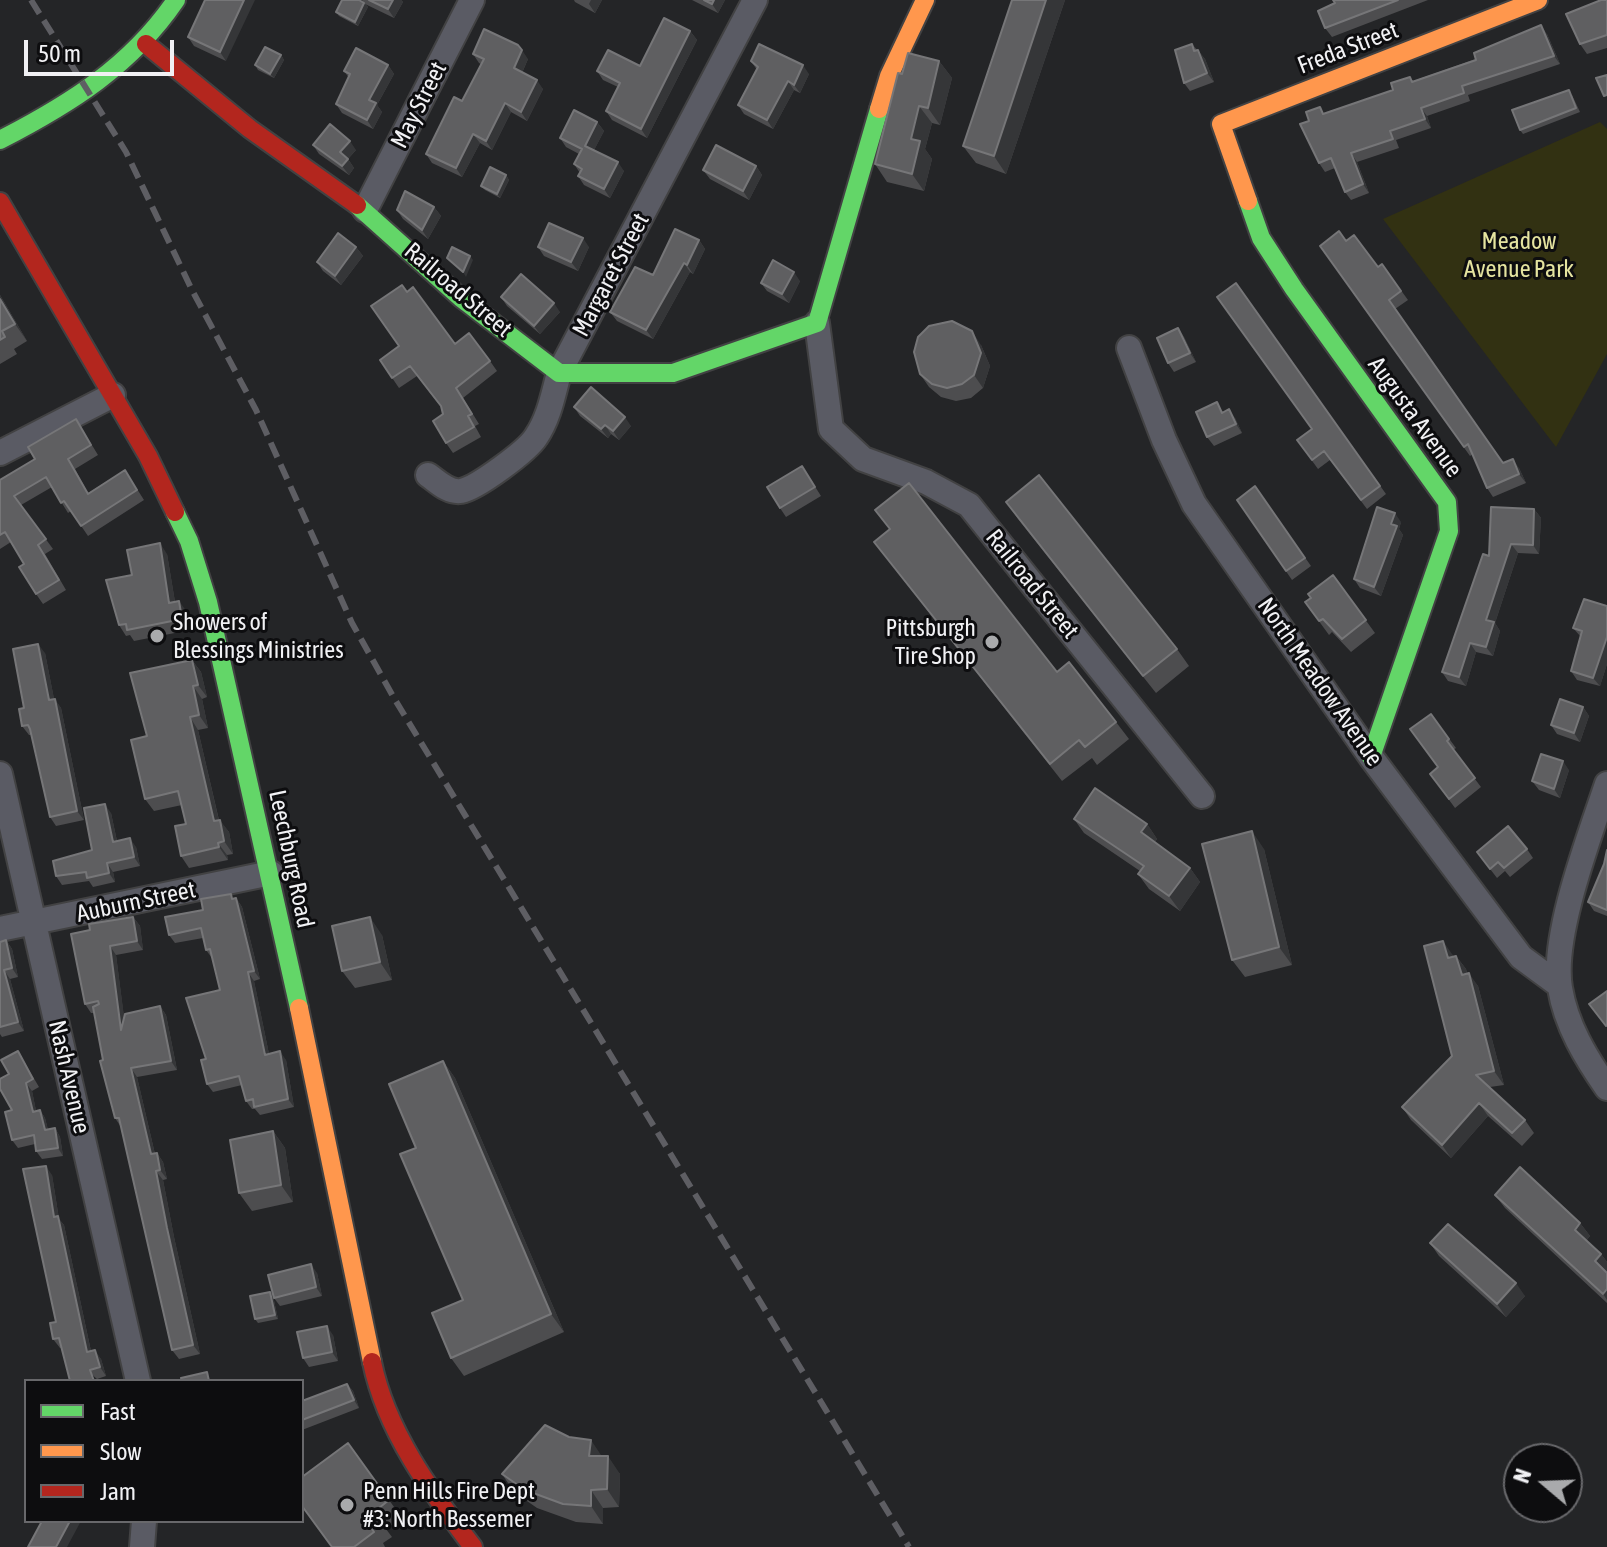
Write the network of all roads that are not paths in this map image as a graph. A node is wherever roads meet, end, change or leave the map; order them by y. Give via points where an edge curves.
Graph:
1 (176, 0) edge
2 (472, 0) edge
3 (755, 0) edge
4 (925, 0) edge
5 (1538, 0) edge
6 (146, 44) junction
7 (1221, 124) joint
8 (0, 140) edge
9 (0, 202) edge
10 (365, 210) junction
11 (817, 323) junction
12 (1129, 348) dead end
13 (559, 373) junction
14 (113, 395) junction
15 (0, 453) edge
16 (428, 475) dead end
17 (1371, 757) junction
18 (0, 774) edge
19 (1607, 784) edge
20 (1202, 796) dead end
21 (271, 873) junction
22 (35, 923) junction
23 (0, 929) edge
24 (1559, 985) junction
25 (1607, 1088) edge
26 (138, 1379) edge
27 (144, 1523) edge
28 (142, 1547) edge
29 (473, 1547) edge

1 - 6 street
2 - 10 street, May Street
3 - 13 street, Margaret Street
4 - 11 street, Railroad Street via 889,76
5 - 7 street, Freda Street
6 - 8 street via 71,104
6 - 10 street, Railroad Street via 250,129
7 - 17 street, Augusta Avenue via 1261,238 1447,502 1451,517
9 - 14 street, Leechburg Road
10 - 13 street, Railroad Street via 461,298
11 - 13 street via 673,373
11 - 20 street, Railroad Street via 831,429 863,459 969,505
12 - 17 street, North Meadow Avenue via 1194,504
13 - 16 street, Margaret Street via 535,440 461,491 449,490
14 - 15 street
14 - 21 street, Leechburg Road via 189,541
17 - 24 street, North Meadow Avenue via 1521,957
18 - 22 street, Nash Avenue
19 - 24 street via 1571,896
21 - 22 street, Auburn Street
21 - 29 street, Leechburg Road via 376,1381 391,1425 422,1482
22 - 23 street, Auburn Street
22 - 26 street, Nash Avenue
24 - 25 street via 1568,1021
27 - 28 street

